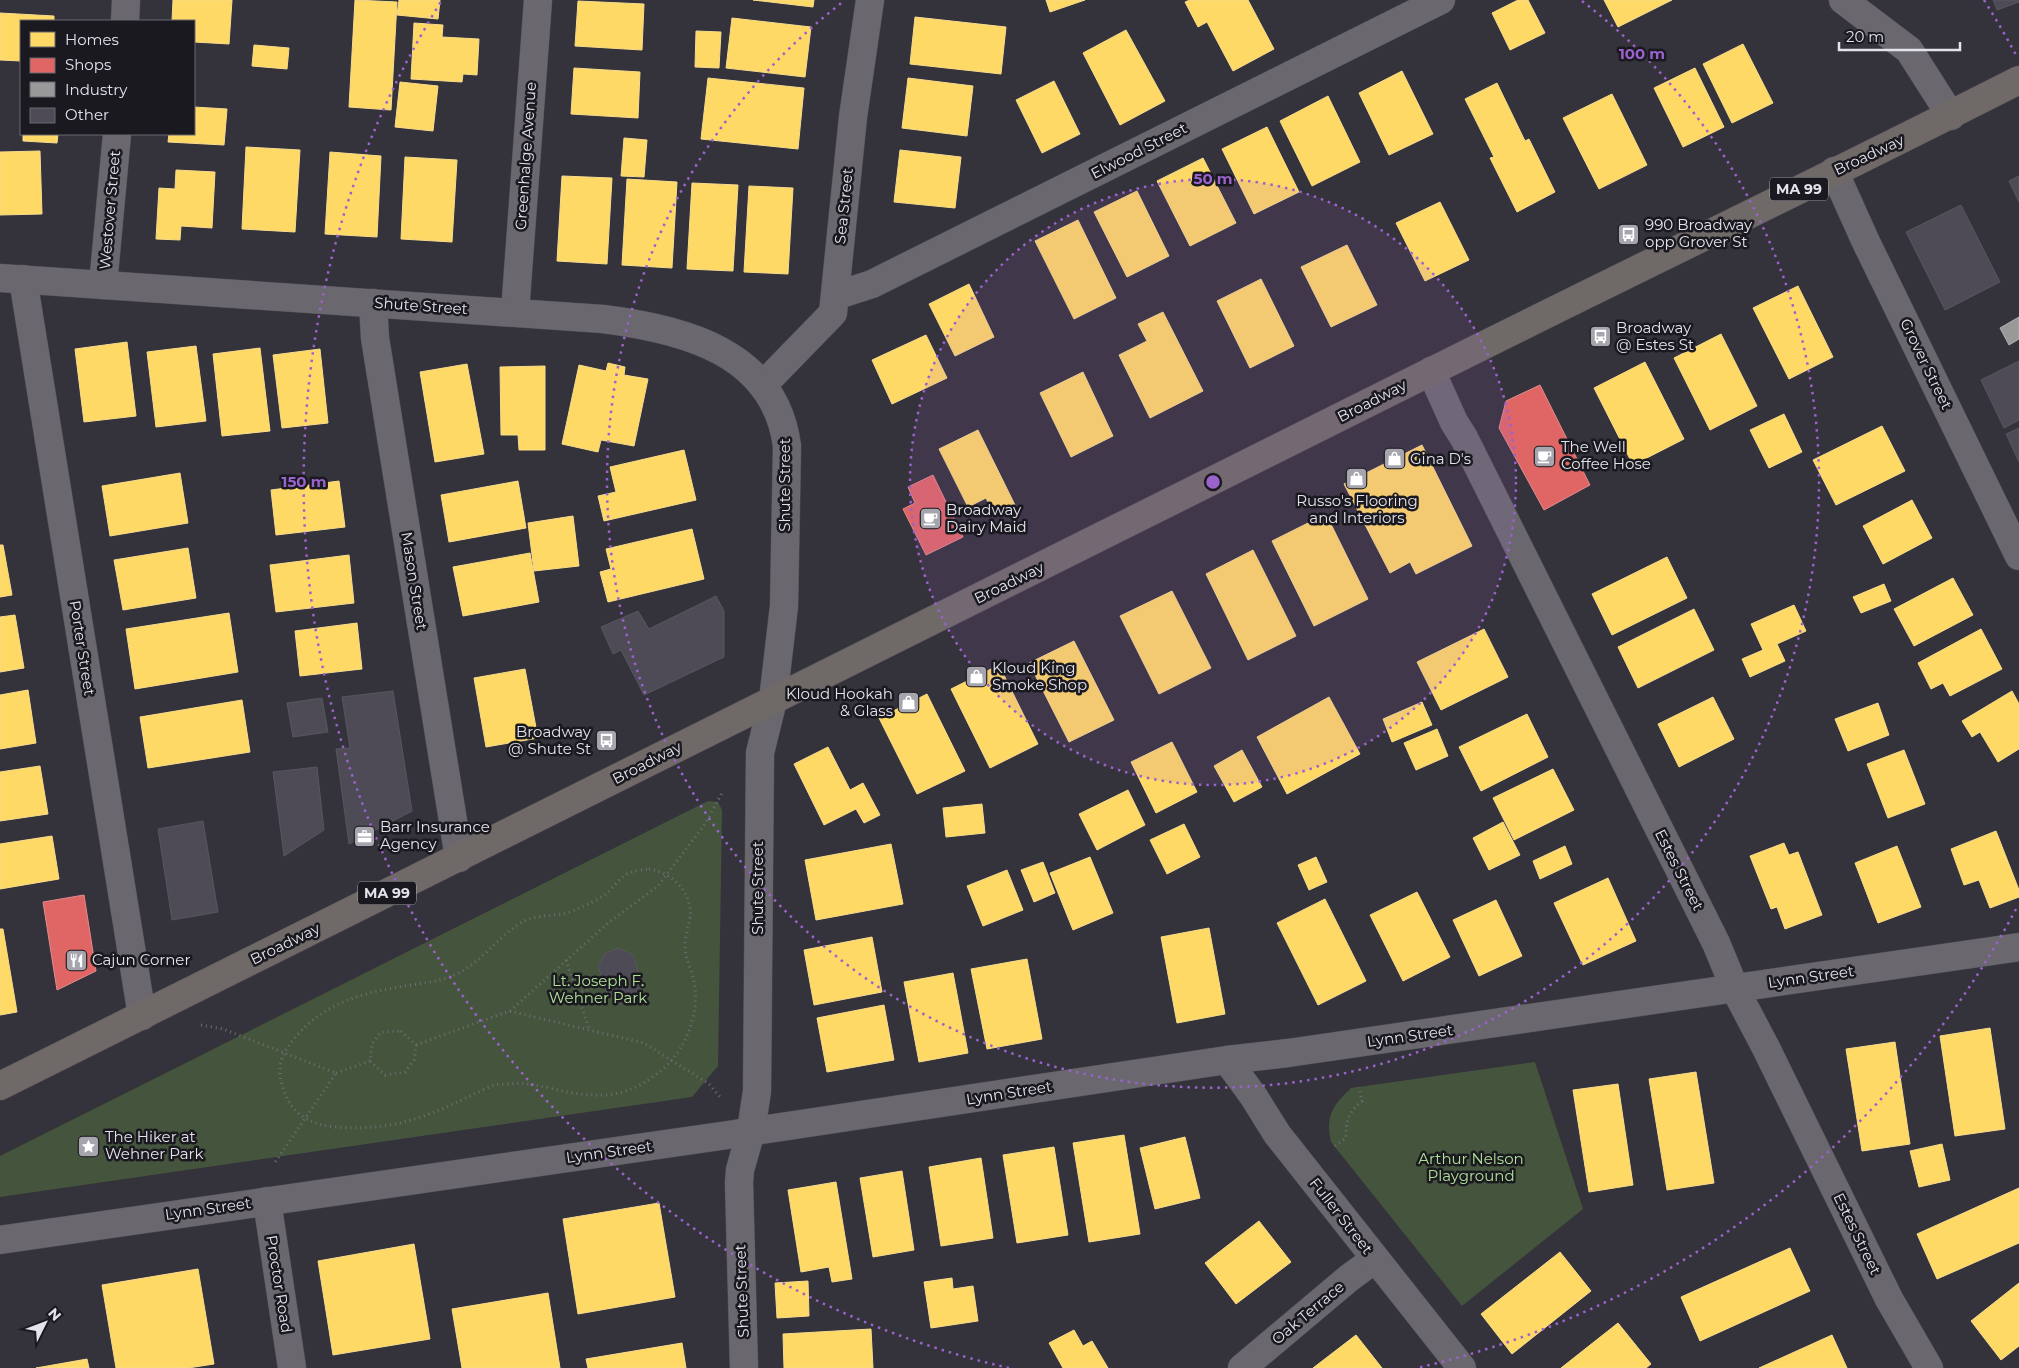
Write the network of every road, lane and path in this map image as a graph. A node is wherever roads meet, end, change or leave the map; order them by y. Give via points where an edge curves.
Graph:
1 (126, 0) edge
2 (538, 0) edge
3 (870, 0) edge
4 (1441, 0) edge
5 (1843, 0) edge
6 (125, 20) edge
7 (2019, 80) edge
8 (1951, 116) junction
9 (117, 135) edge
10 (1834, 171) junction
11 (11, 279) edge
12 (103, 286) junction
13 (835, 296) junction
14 (373, 303) junction
15 (515, 312) junction
16 (1431, 371) junction
17 (763, 385) junction
18 (2019, 556) edge
19 (774, 700) junction
20 (723, 790) dead end
21 (459, 858) junction
22 (667, 874) junction
23 (2019, 947) edge
24 (566, 960) junction
25 (600, 985) dead end
26 (1735, 989) junction
27 (577, 993) junction
28 (509, 1011) junction
29 (142, 1016) junction
30 (196, 1025) dead end
31 (590, 1030) junction
32 (416, 1045) junction
33 (283, 1053) junction
34 (370, 1060) junction
35 (1227, 1060) junction
36 (672, 1061) junction
37 (336, 1073) junction
38 (0, 1086) edge
39 (1359, 1087) dead end
40 (304, 1120) junction
41 (751, 1131) junction
42 (1335, 1146) dead end
43 (267, 1201) junction
44 (0, 1240) edge
45 (1375, 1259) junction
46 (292, 1368) edge
47 (744, 1368) edge
48 (1242, 1368) edge
49 (1462, 1368) edge
50 (1929, 1368) edge

1 - 6 street
2 - 15 street, Greenhalge Avenue
3 - 13 street, Sea Street via 853,117
4 - 13 street, Elwood Street via 872,284
5 - 8 street via 1909,50
7 - 8 main road, Broadway / MA 99
8 - 10 main road, Broadway / MA 99
9 - 12 street, Westover Street
10 - 16 main road, Broadway / MA 99
10 - 18 street, Grover Street
11 - 12 street, Shute Street
11 - 29 street, Porter Street
12 - 14 street, Shute Street
13 - 17 street, Sea Street via 833,314
14 - 15 street, Shute Street
14 - 21 street, Mason Street via 375,338
15 - 17 street, Shute Street via 603,319 672,330 722,351
16 - 19 main road, Broadway / MA 99
16 - 26 street, Estes Street via 1716,943
17 - 19 street, Shute Street via 785,430 787,446 784,599
19 - 21 main road, Broadway / MA 99
19 - 41 street, Shute Street via 760,753 757,1084
20 - 22 path via 705,824
21 - 29 main road, Broadway / MA 99
22 - 24 path via 658,886 608,923
22 - 33 path via 649,869 631,872 606,895 587,904 565,913 522,921 480,959 455,975 356,996 330,1008 311,1021
22 - 36 path via 688,899 691,913 685,946 696,993 688,1034
23 - 26 street, Lynn Street
24 - 27 path
24 - 28 path
25 - 27 path
26 - 35 street, Lynn Street
26 - 50 street, Estes Street via 1889,1299
27 - 31 path
28 - 31 path
28 - 32 path
29 - 38 main road, Broadway / MA 99
30 - 33 path via 223,1029
31 - 36 path via 644,1043
32 - 34 path via 401,1031 382,1032 372,1044
32 - 34 path via 414,1060 405,1072 386,1075
33 - 37 path
33 - 40 path via 280,1063 284,1092
34 - 37 path
35 - 41 street, Lynn Street
35 - 45 street, Fuller Street via 1277,1134
36 - 40 path via 638,1087 609,1096 580,1095 522,1083 493,1085 429,1115 396,1125 361,1129 324,1126
36 - 41 path via 709,1084
37 - 40 path
39 - 42 path via 1362,1101 1352,1109 1346,1138
40 - 43 path via 268,1172
41 - 43 street, Lynn Street
41 - 47 street, Shute Street via 739,1183
43 - 44 street, Lynn Street
43 - 46 street, Proctor Road
45 - 48 street, Oak Terrace
45 - 49 street, Fuller Street

